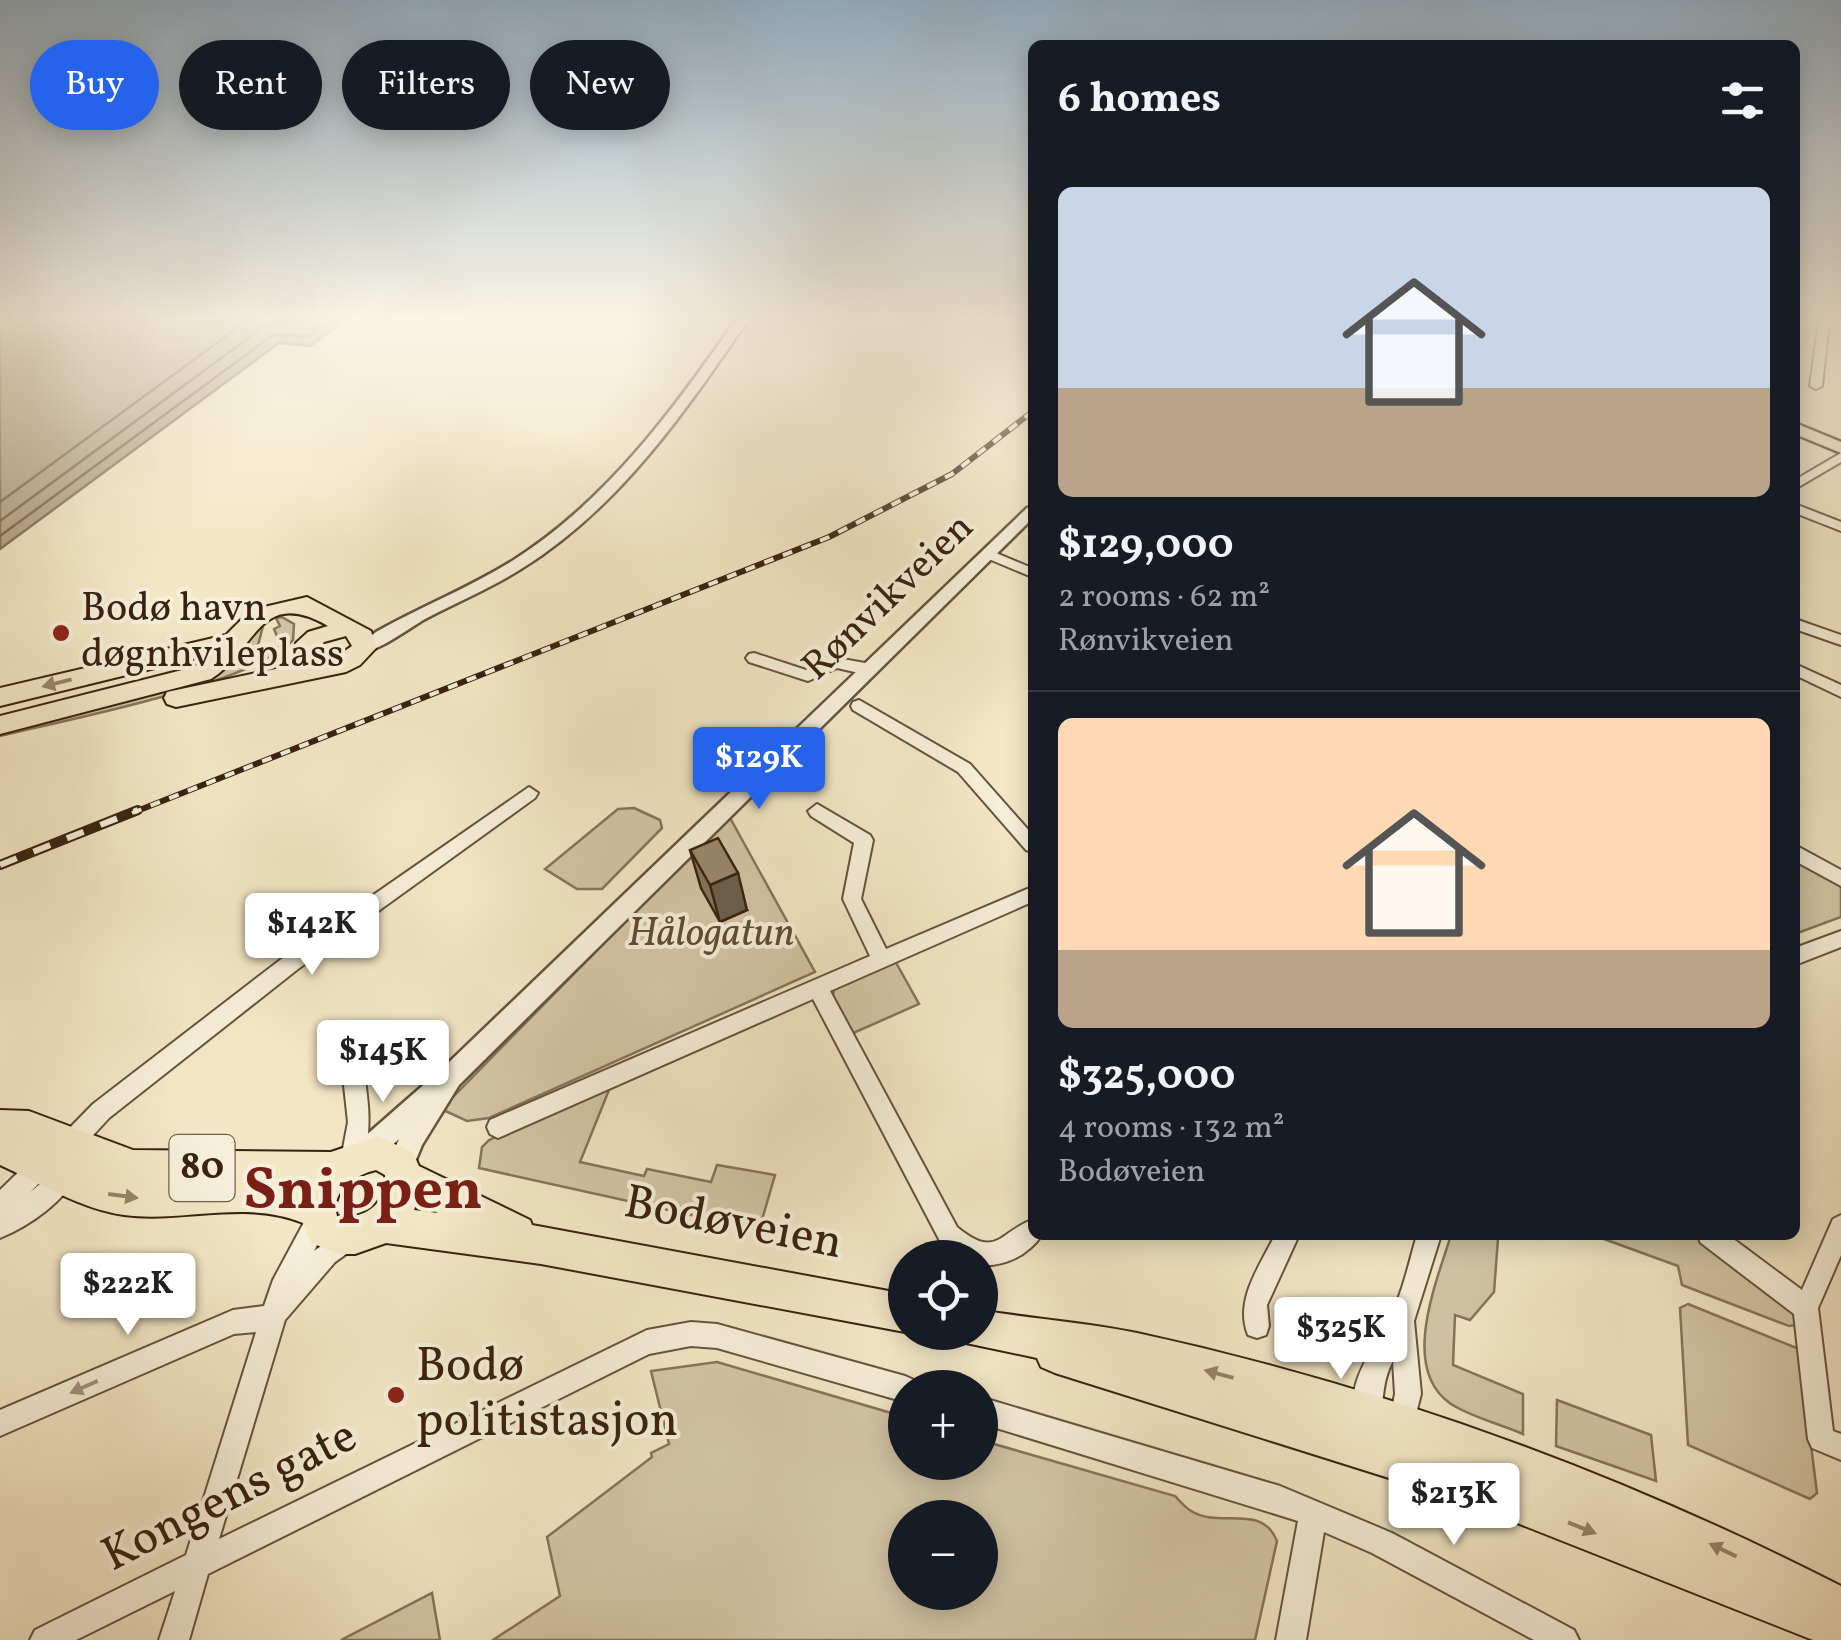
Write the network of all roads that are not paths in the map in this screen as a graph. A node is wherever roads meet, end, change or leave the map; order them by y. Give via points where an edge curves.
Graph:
1 (686, 397) edge
2 (1800, 430) edge
3 (1841, 448) edge
4 (1841, 457) edge
5 (1800, 482) edge
6 (1800, 510) edge
7 (1028, 515) edge
8 (1841, 527) edge
9 (989, 554) junction
10 (1028, 570) edge
11 (307, 604) junction
12 (1800, 626) edge
13 (354, 636) junction
14 (1841, 640) edge
15 (230, 650) junction
16 (310, 653) junction
17 (754, 658) dead end
18 (868, 670) junction
19 (1800, 672) edge
20 (1841, 692) edge
21 (0, 697) edge
22 (859, 706) dead end
23 (0, 724) edge
24 (0, 742) edge
25 (529, 794) dead end
26 (817, 811) dead end
27 (1028, 840) edge
28 (1800, 855) edge
29 (1841, 879) edge
30 (1028, 896) edge
31 (1841, 938) edge
32 (1800, 955) edge
33 (883, 958) junction
34 (818, 989) junction
35 (350, 1049) dead end
36 (453, 1075) junction
37 (0, 1127) edge
38 (498, 1127) dead end
39 (74, 1142) junction
40 (0, 1148) edge
41 (350, 1161) junction
42 (52, 1172) junction
43 (404, 1172) junction
44 (0, 1206) edge
45 (316, 1215) junction
46 (383, 1224) junction
47 (0, 1226) edge
48 (1841, 1226) edge
49 (1028, 1234) edge
50 (349, 1238) junction
51 (1285, 1240) edge
52 (1427, 1240) edge
53 (1715, 1240) edge
54 (540, 1244) junction
55 (1806, 1308) junction
56 (888, 1310) edge
57 (272, 1318) junction
58 (1402, 1320) junction
59 (1257, 1326) dead end
60 (998, 1333) edge
61 (998, 1333) edge
62 (888, 1384) edge
63 (1365, 1412) junction
64 (998, 1415) edge
65 (0, 1423) edge
66 (1394, 1438) junction
67 (1831, 1443) edge
68 (1313, 1516) junction
69 (197, 1564) junction
70 (1841, 1610) edge
71 (1841, 1628) edge
72 (45, 1640) edge
73 (174, 1640) edge
74 (1291, 1640) edge
75 (1564, 1640) edge

1 - 13 street via 606,497 516,566
2 - 3 main road
4 - 5 street
6 - 8 street
7 - 9 street, Rønvikveien
9 - 10 street
9 - 18 street, Rønvikveien
11 - 13 highway
11 - 15 highway via 262,614
11 - 16 highway
12 - 14 street
13 - 16 highway
13 - 16 highway via 342,665
15 -> 21 highway
15 - 23 highway via 191,676
16 - 24 highway via 192,694
17 - 18 street via 808,676 833,662
18 - 36 street, Rønvikveien
19 - 20 street
22 - 27 street via 964,768
25 - 39 street via 290,963 101,1111
26 - 33 street via 864,840 852,899
28 - 29 street
30 - 33 street
31 - 32 street
33 - 34 street
34 - 38 street
34 - 49 street via 943,1226 977,1254 1003,1254
35 - 41 street via 359,1122
36 - 41 street, Rønvikveien
36 - 43 street, Rønvikveien via 413,1137
37 - 39 highway, 80
39 - 41 highway, 80 via 133,1167
39 - 42 street
40 - 42 highway, 80
41 - 43 highway, 80 via 392,1157
41 - 45 highway via 321,1189
42 - 44 street
42 -> 45 highway, 80 via 125,1197 259,1196 298,1201
42 - 47 street via 24,1213
43 - 46 highway via 400,1202
43 - 54 highway, Bodøveien / 80
45 - 50 highway, 80 via 324,1230
45 - 57 street
46 - 50 highway, 80
46 - 54 highway, Bodøveien / 80
48 - 55 street
50 - 57 street
51 - 59 street via 1255,1304
52 - 58 street
53 - 55 street
54 - 56 highway, Bodøveien / 80
55 - 67 street
57 -> 65 street via 233,1322
57 - 69 street
58 - 63 street via 1371,1374
58 - 66 street via 1408,1394
63 -> 60 highway via 1134,1352
61 - 66 highway via 1105,1372
62 - 69 street, Kongens gate via 718,1336 647,1342
63 - 66 highway
64 - 68 street via 1280,1500
70 -> 66 highway via 1686,1531
66 -> 71 highway via 1458,1479
68 - 74 street
68 - 75 street via 1382,1544
69 - 72 street, Kongens gate
69 - 73 street

